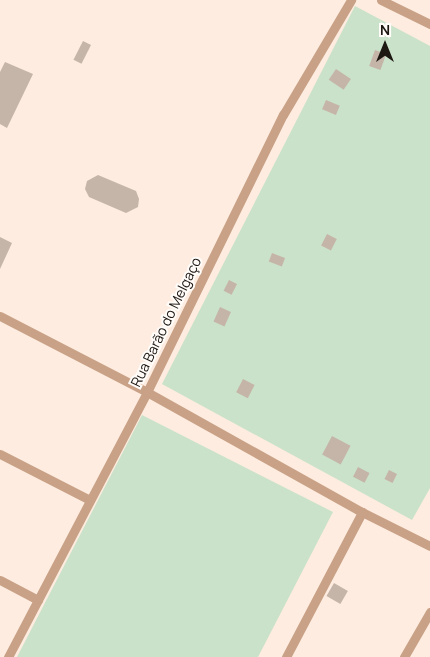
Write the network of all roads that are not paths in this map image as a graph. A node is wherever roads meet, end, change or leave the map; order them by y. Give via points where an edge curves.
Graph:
1 (351, 0) edge
2 (381, 0) edge
3 (430, 24) edge
4 (0, 316) edge
5 (148, 392) junction
6 (0, 454) edge
7 (90, 500) junction
8 (362, 512) junction
9 (430, 546) edge
10 (0, 580) edge
11 (38, 600) junction
12 (430, 612) edge
13 (8, 657) edge
14 (286, 657) edge
15 (404, 657) edge

1 - 5 street, Rua Barão do Melgaço via 283,115
2 - 3 street
4 - 5 street
5 - 7 street, Rua Barão do Melgaço
5 - 8 street
6 - 7 street
7 - 11 street, Rua Barão do Melgaço
8 - 9 street
8 - 14 street
10 - 11 street
11 - 13 street, Rua Barão do Melgaço
12 - 15 street

